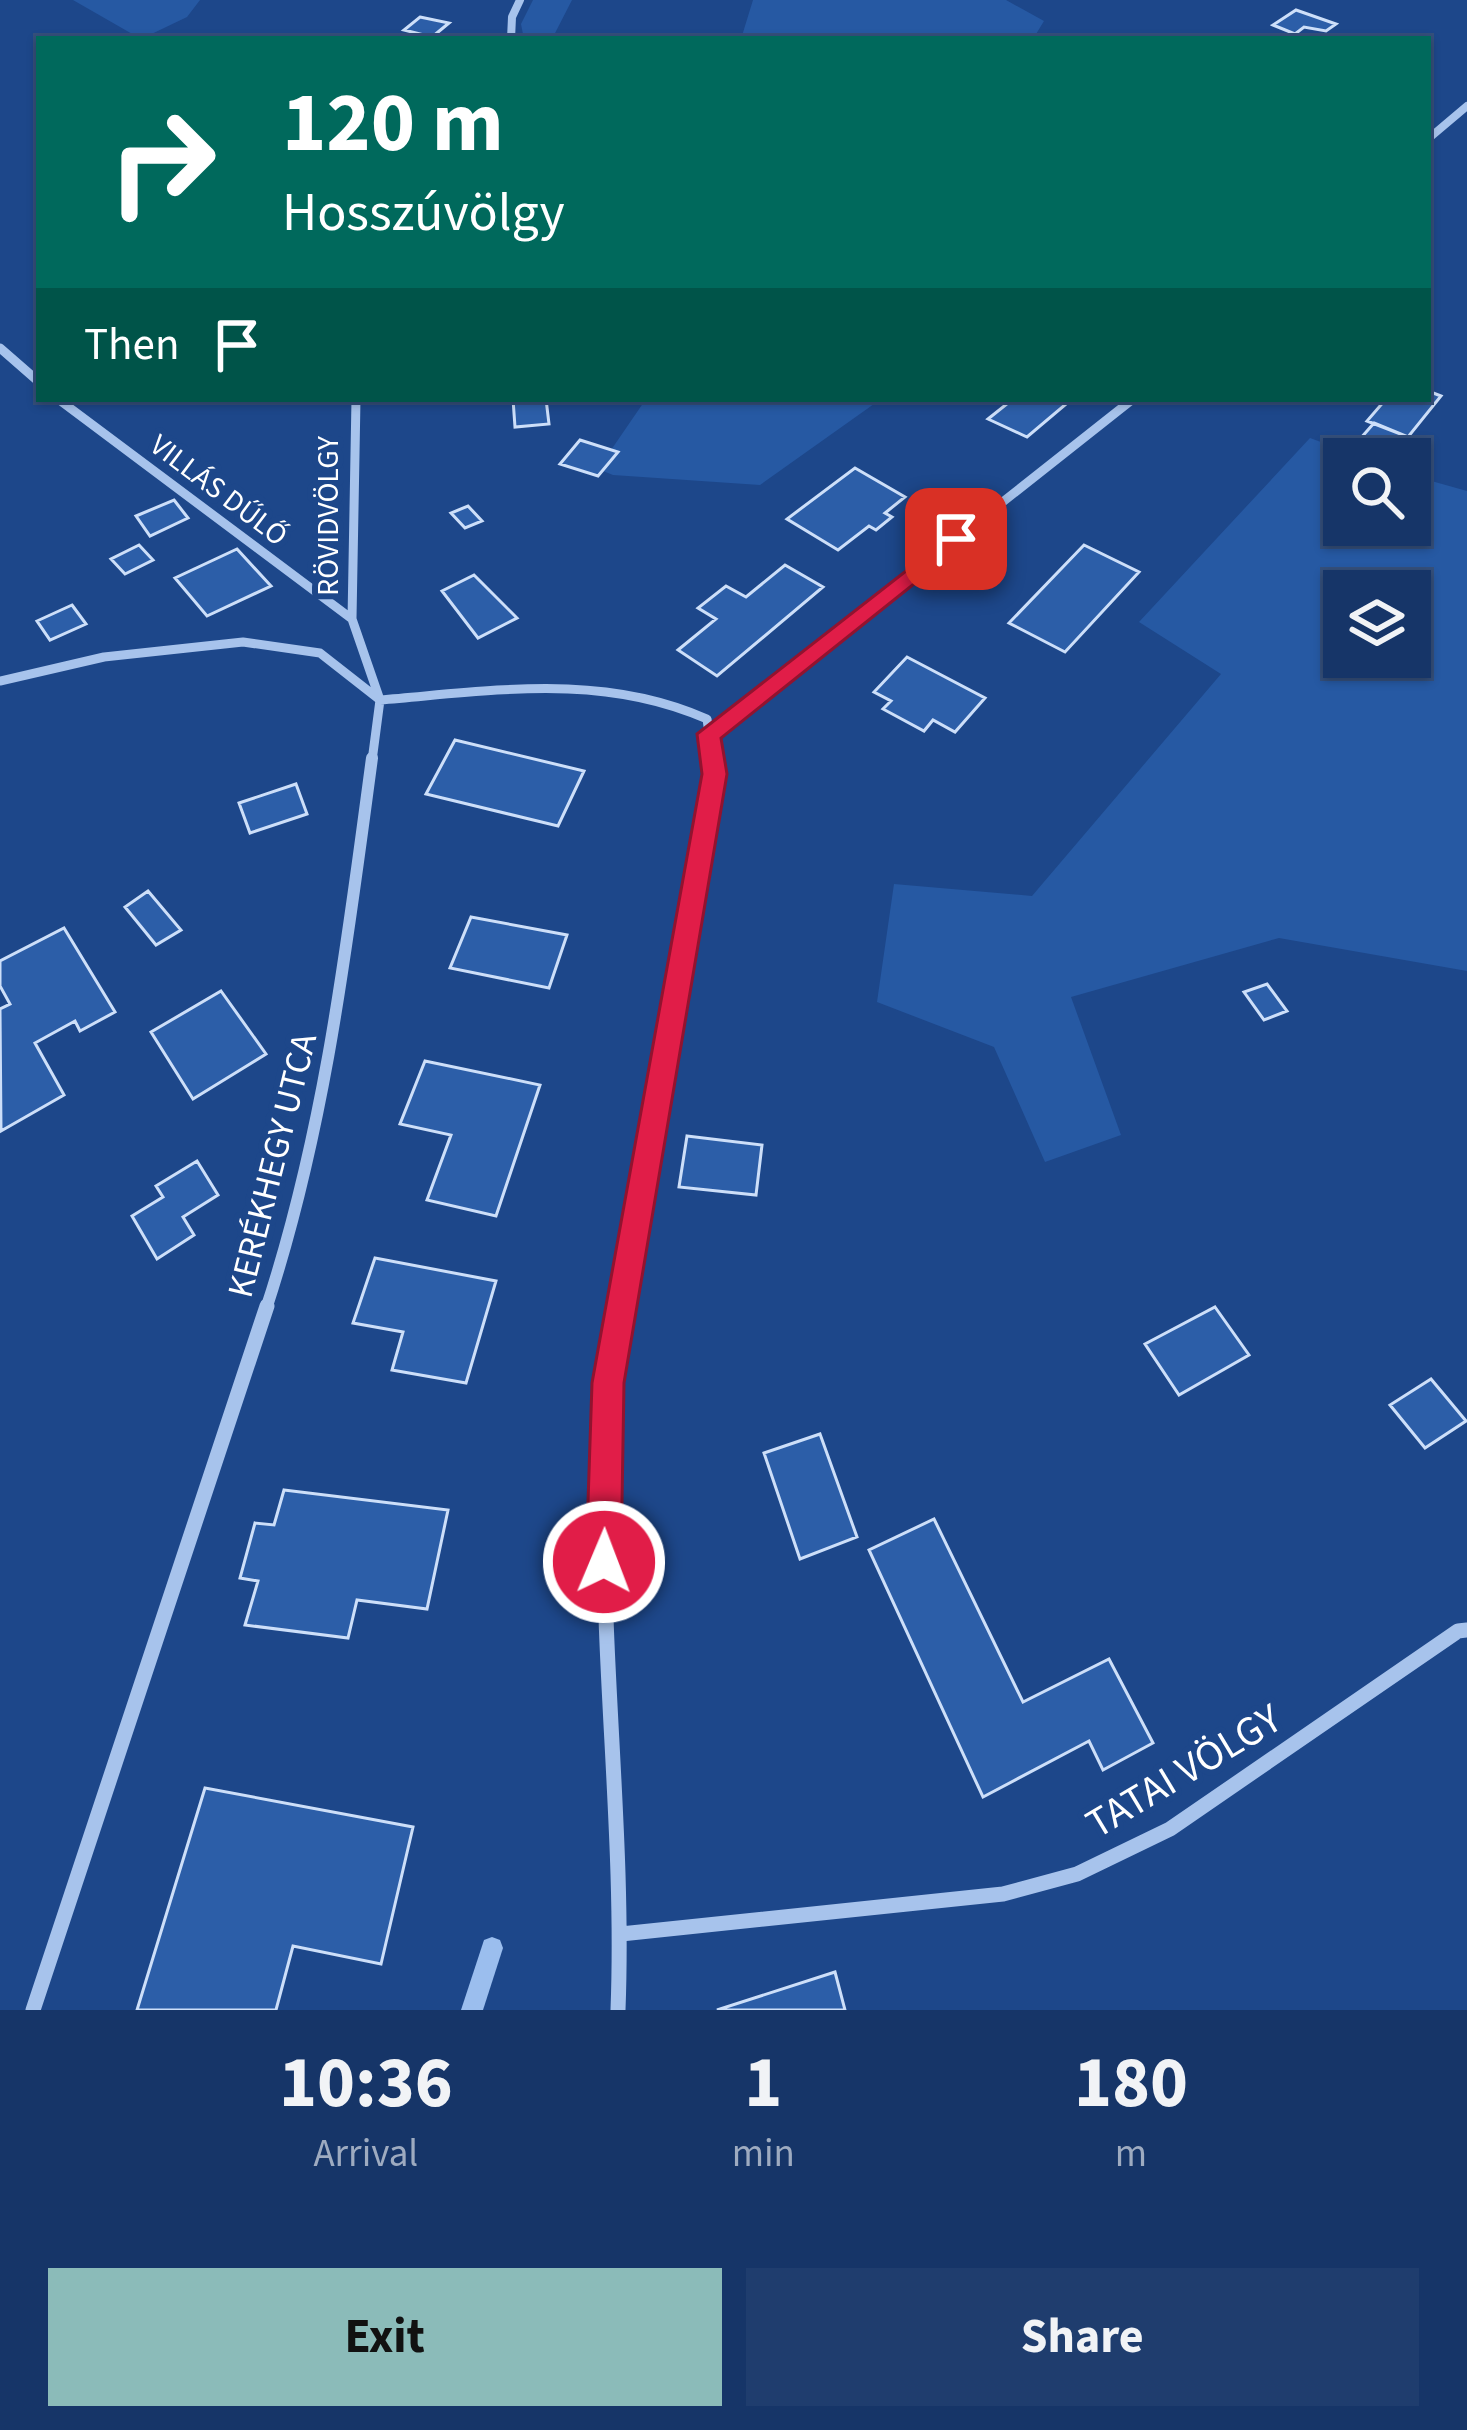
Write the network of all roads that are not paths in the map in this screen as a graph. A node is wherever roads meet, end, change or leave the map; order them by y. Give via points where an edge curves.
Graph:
1 (520, 0) edge
2 (512, 36) edge
3 (1467, 106) edge
4 (1431, 136) edge
5 (0, 348) edge
6 (36, 379) edge
7 (62, 402) edge
8 (354, 402) edge
9 (1128, 402) edge
10 (352, 619) junction
11 (0, 680) edge
12 (380, 700) junction
13 (709, 734) junction
14 (1467, 1630) edge
15 (621, 1934) junction
16 (33, 2010) edge
17 (618, 2010) edge

1 - 2 street
3 - 4 street
5 - 6 street
7 - 10 street, VILLÁS DŰLŐ
8 - 10 street, RÖVIDVÖLGY
9 - 13 street
10 - 12 street, RÖVIDVÖLGY
11 - 12 street via 104,657 243,642 320,653
12 - 13 street via 591,688 675,701 707,718
12 - 16 street, KERÉKHEGY UTCA via 335,1038 285,1251
13 - 15 street via 715,774 608,1383 603,1607
14 - 15 street, TATAI VÖLGY via 1170,1829 1077,1874 1003,1894
15 - 17 street

